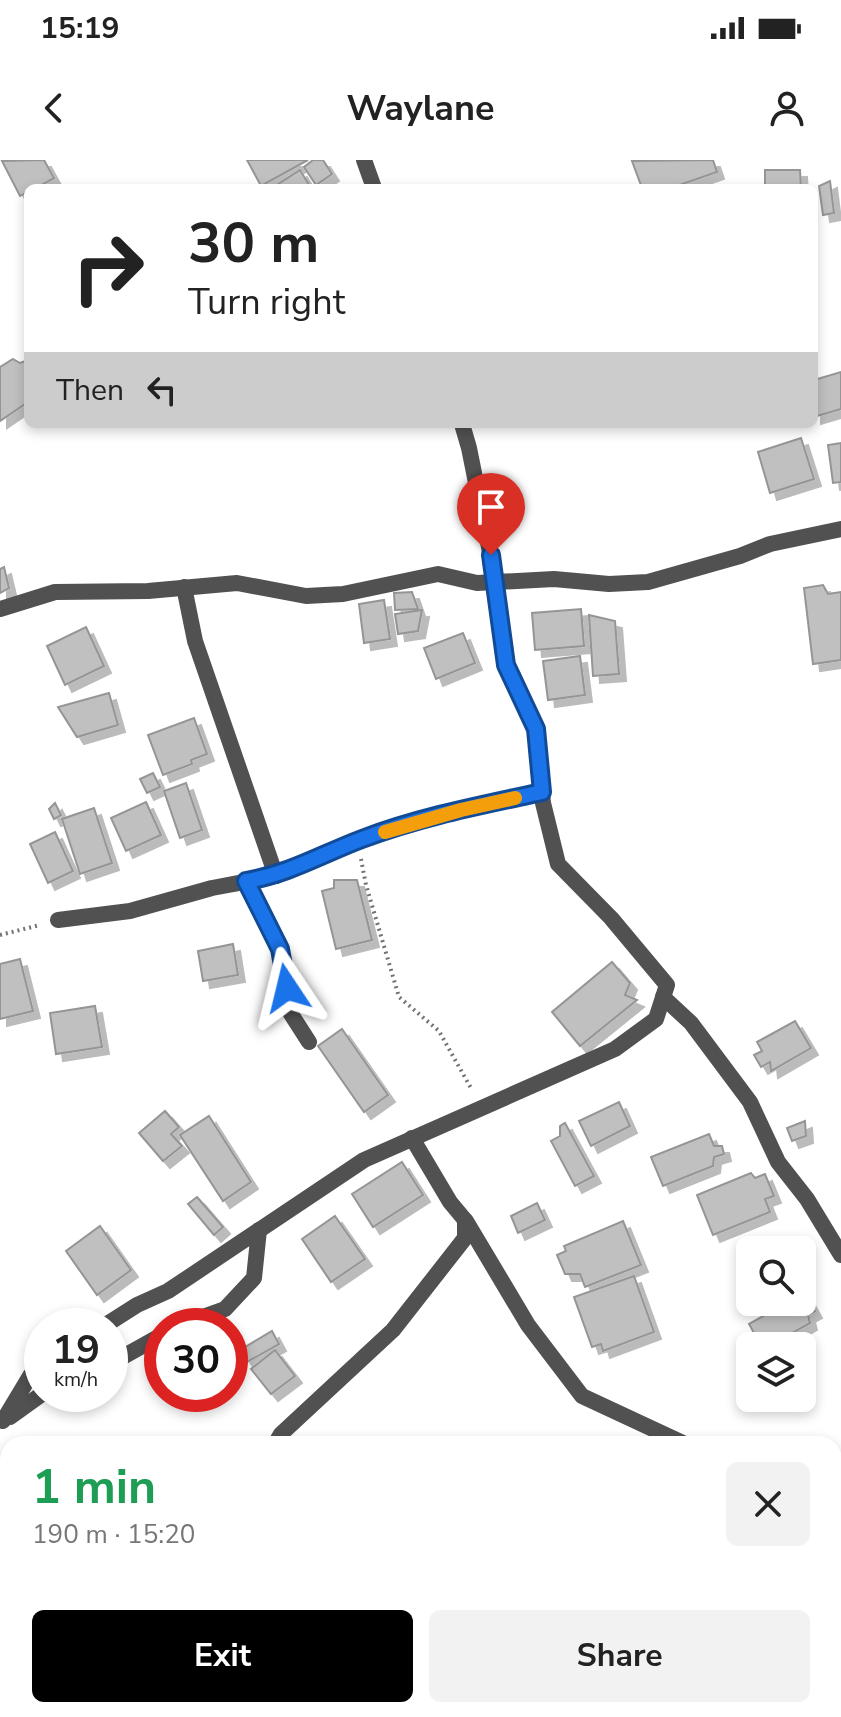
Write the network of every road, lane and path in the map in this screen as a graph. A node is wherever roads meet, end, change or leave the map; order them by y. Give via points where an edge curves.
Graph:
1 (364, 160) edge
2 (373, 184) edge
3 (463, 428) edge
4 (841, 529) edge
5 (496, 582) junction
6 (184, 587) junction
7 (0, 609) edge
8 (542, 792) junction
9 (357, 841) junction
10 (276, 876) junction
11 (246, 881) junction
12 (58, 920) joint
13 (0, 935) edge
14 (663, 997) junction
15 (309, 1042) dead end
16 (481, 1109) junction
17 (412, 1138) junction
18 (465, 1220) junction
19 (259, 1230) junction
20 (841, 1255) edge
21 (226, 1308) edge
22 (128, 1311) edge
23 (24, 1386) edge
24 (24, 1408) edge
25 (2, 1424) edge
26 (280, 1436) edge
27 (668, 1436) edge

1 - 2 street
3 - 5 street
4 - 5 street via 770,544 648,582
5 - 6 street via 438,574 343,594 306,596 237,583
5 - 8 street via 506,665 536,729
6 - 7 street via 55,592
6 - 10 street via 195,641
8 - 9 street
8 - 14 street via 558,864 667,985
9 - 10 street
9 - 16 path via 399,997 439,1031
10 - 11 street
11 - 12 street via 130,911
11 - 15 street via 280,949 291,1014
12 - 13 path
14 - 16 street via 656,1019 615,1049
14 - 20 street via 691,1023 750,1102 778,1162
16 - 17 street
17 - 18 street
17 - 19 street via 364,1160
18 - 26 street via 465,1238 393,1330
18 - 27 street via 528,1325 582,1396
19 - 21 street via 254,1278
19 - 22 street via 168,1291
23 - 25 street
24 - 25 street

